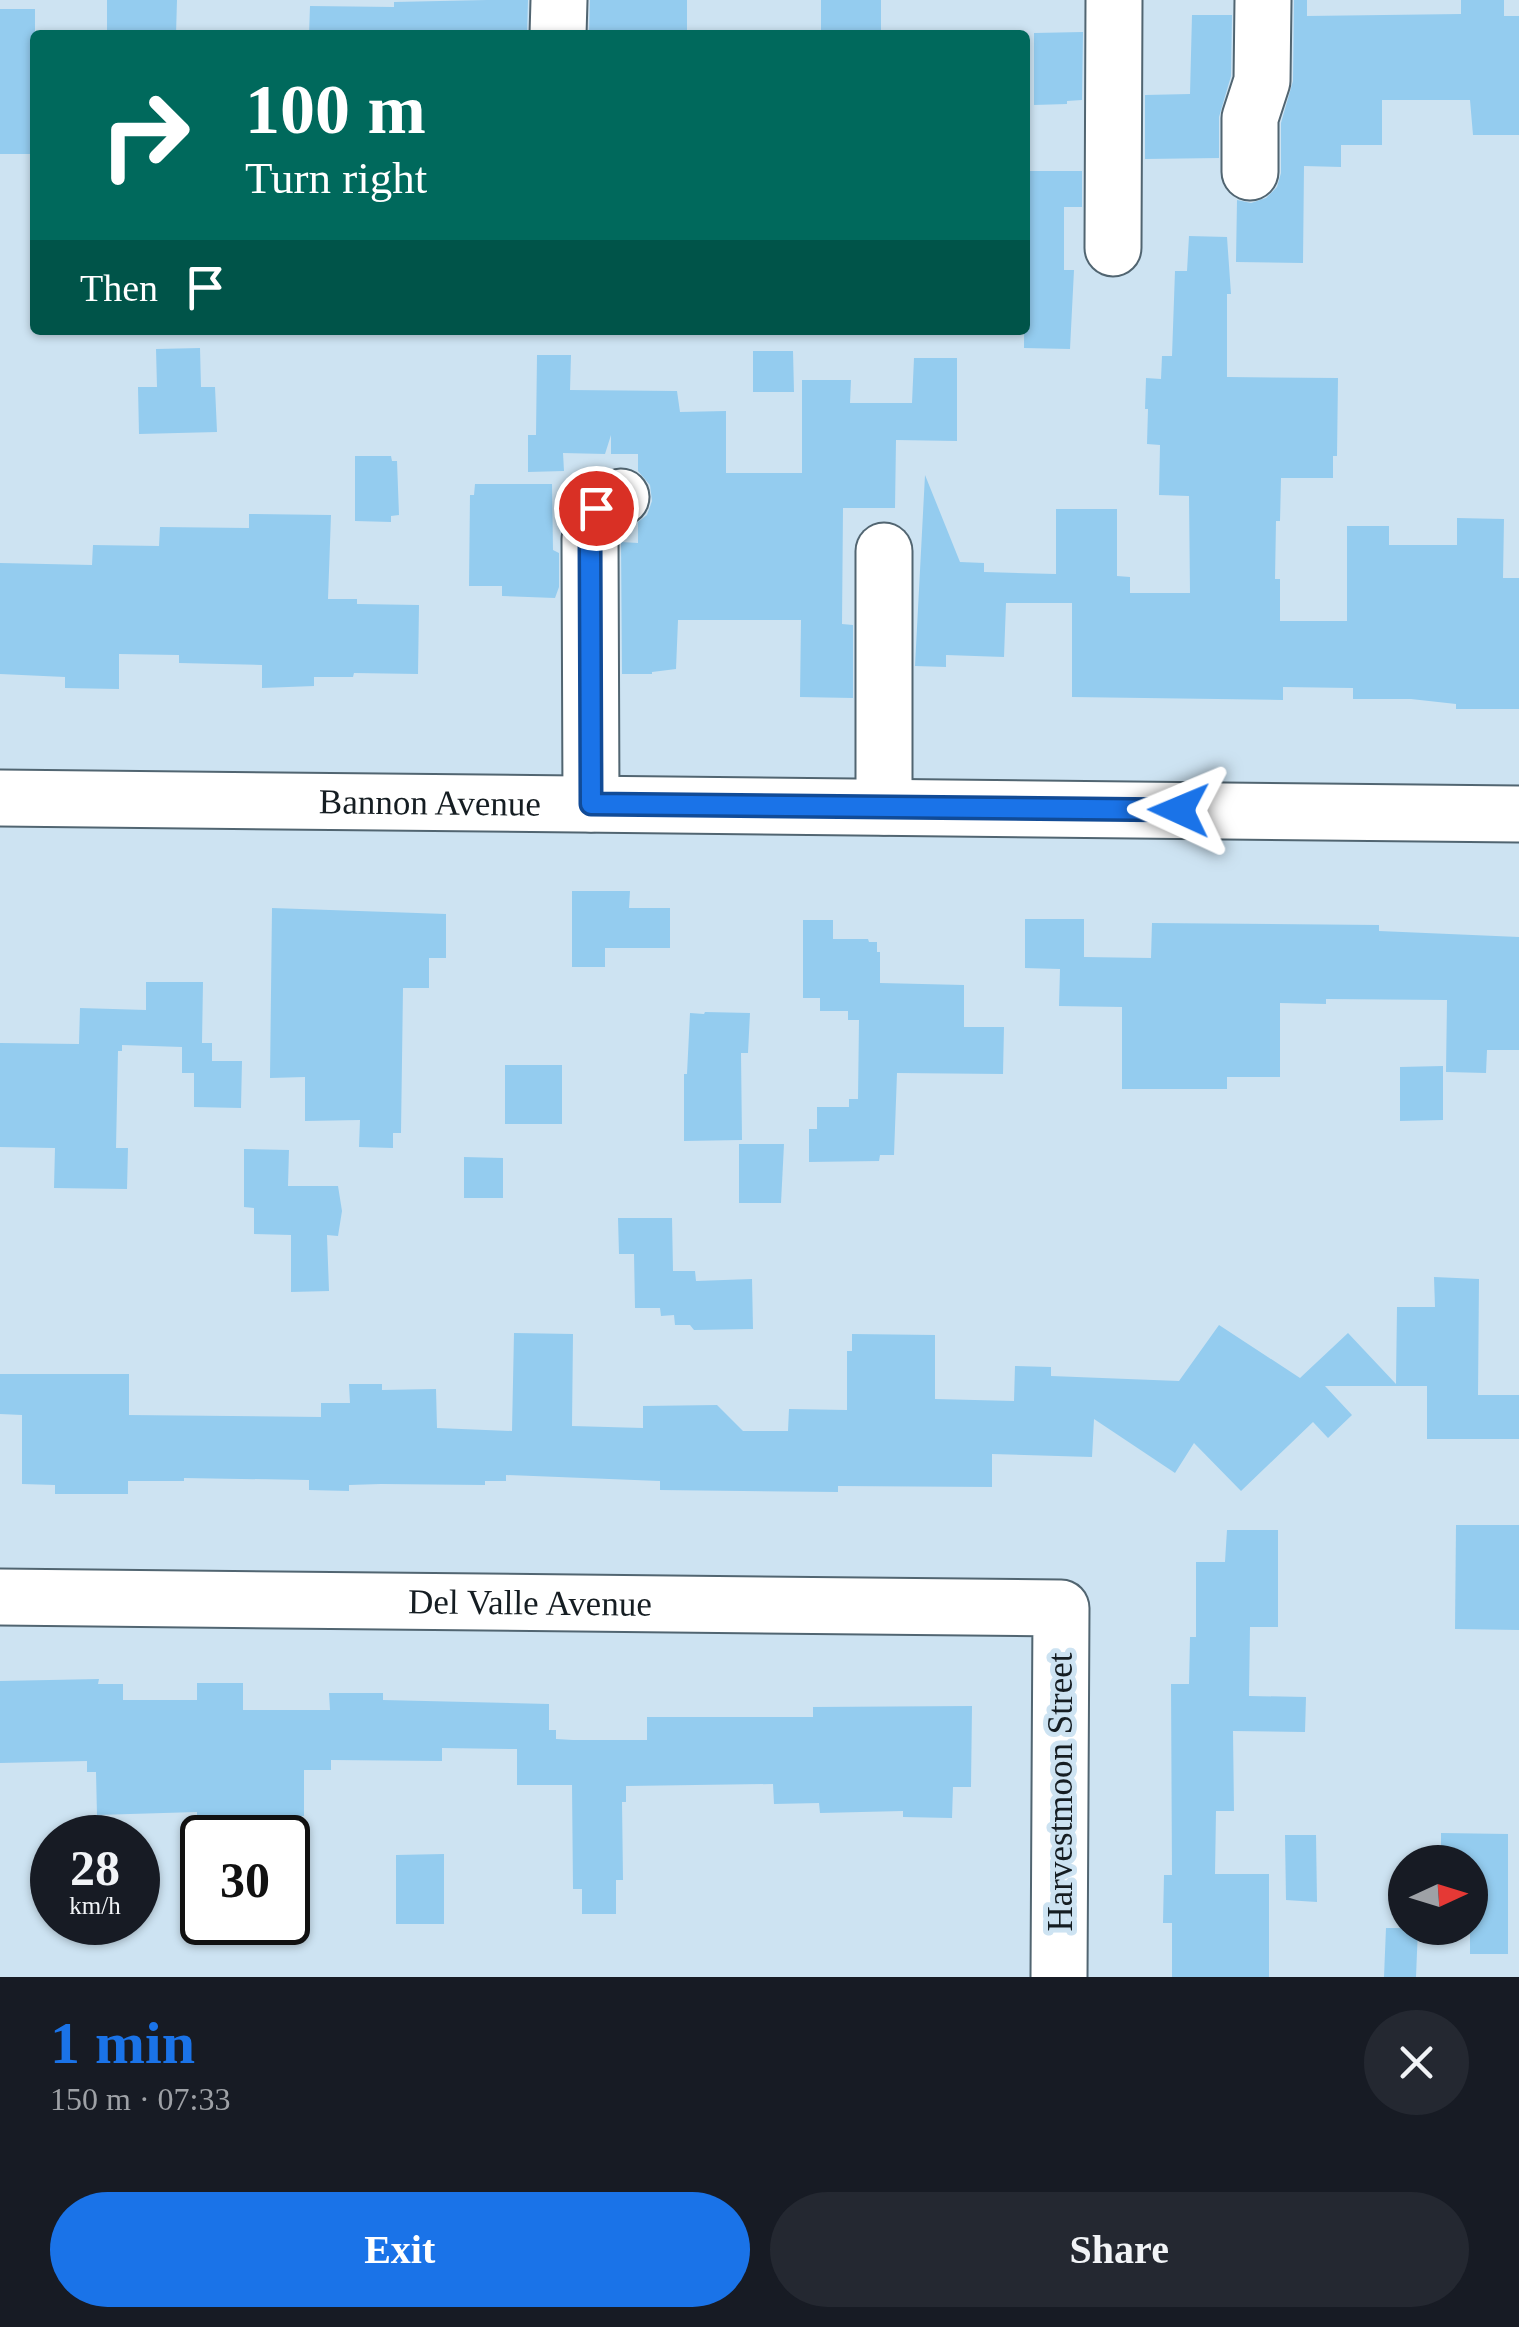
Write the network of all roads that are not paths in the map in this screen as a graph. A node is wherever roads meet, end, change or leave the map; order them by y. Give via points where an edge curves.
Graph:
1 (559, 0) edge
2 (1114, 0) edge
3 (1263, 0) edge
4 (558, 30) edge
5 (1250, 172) dead end
6 (1114, 248) dead end
7 (621, 496) dead end
8 (884, 552) dead end
9 (0, 798) edge
10 (591, 804) junction
11 (884, 807) junction
12 (1519, 814) edge
13 (0, 1597) edge
14 (1060, 1608) joint
15 (1058, 1977) edge

1 - 4 street
2 - 6 street
3 - 5 street via 1262,81 1250,118
7 - 10 street via 596,508 590,539
8 - 11 street
9 - 10 street, Bannon Avenue
10 - 11 street, Bannon Avenue
11 - 12 street, Bannon Avenue
13 - 14 street, Del Valle Avenue
14 - 15 street, Harvestmoon Street

